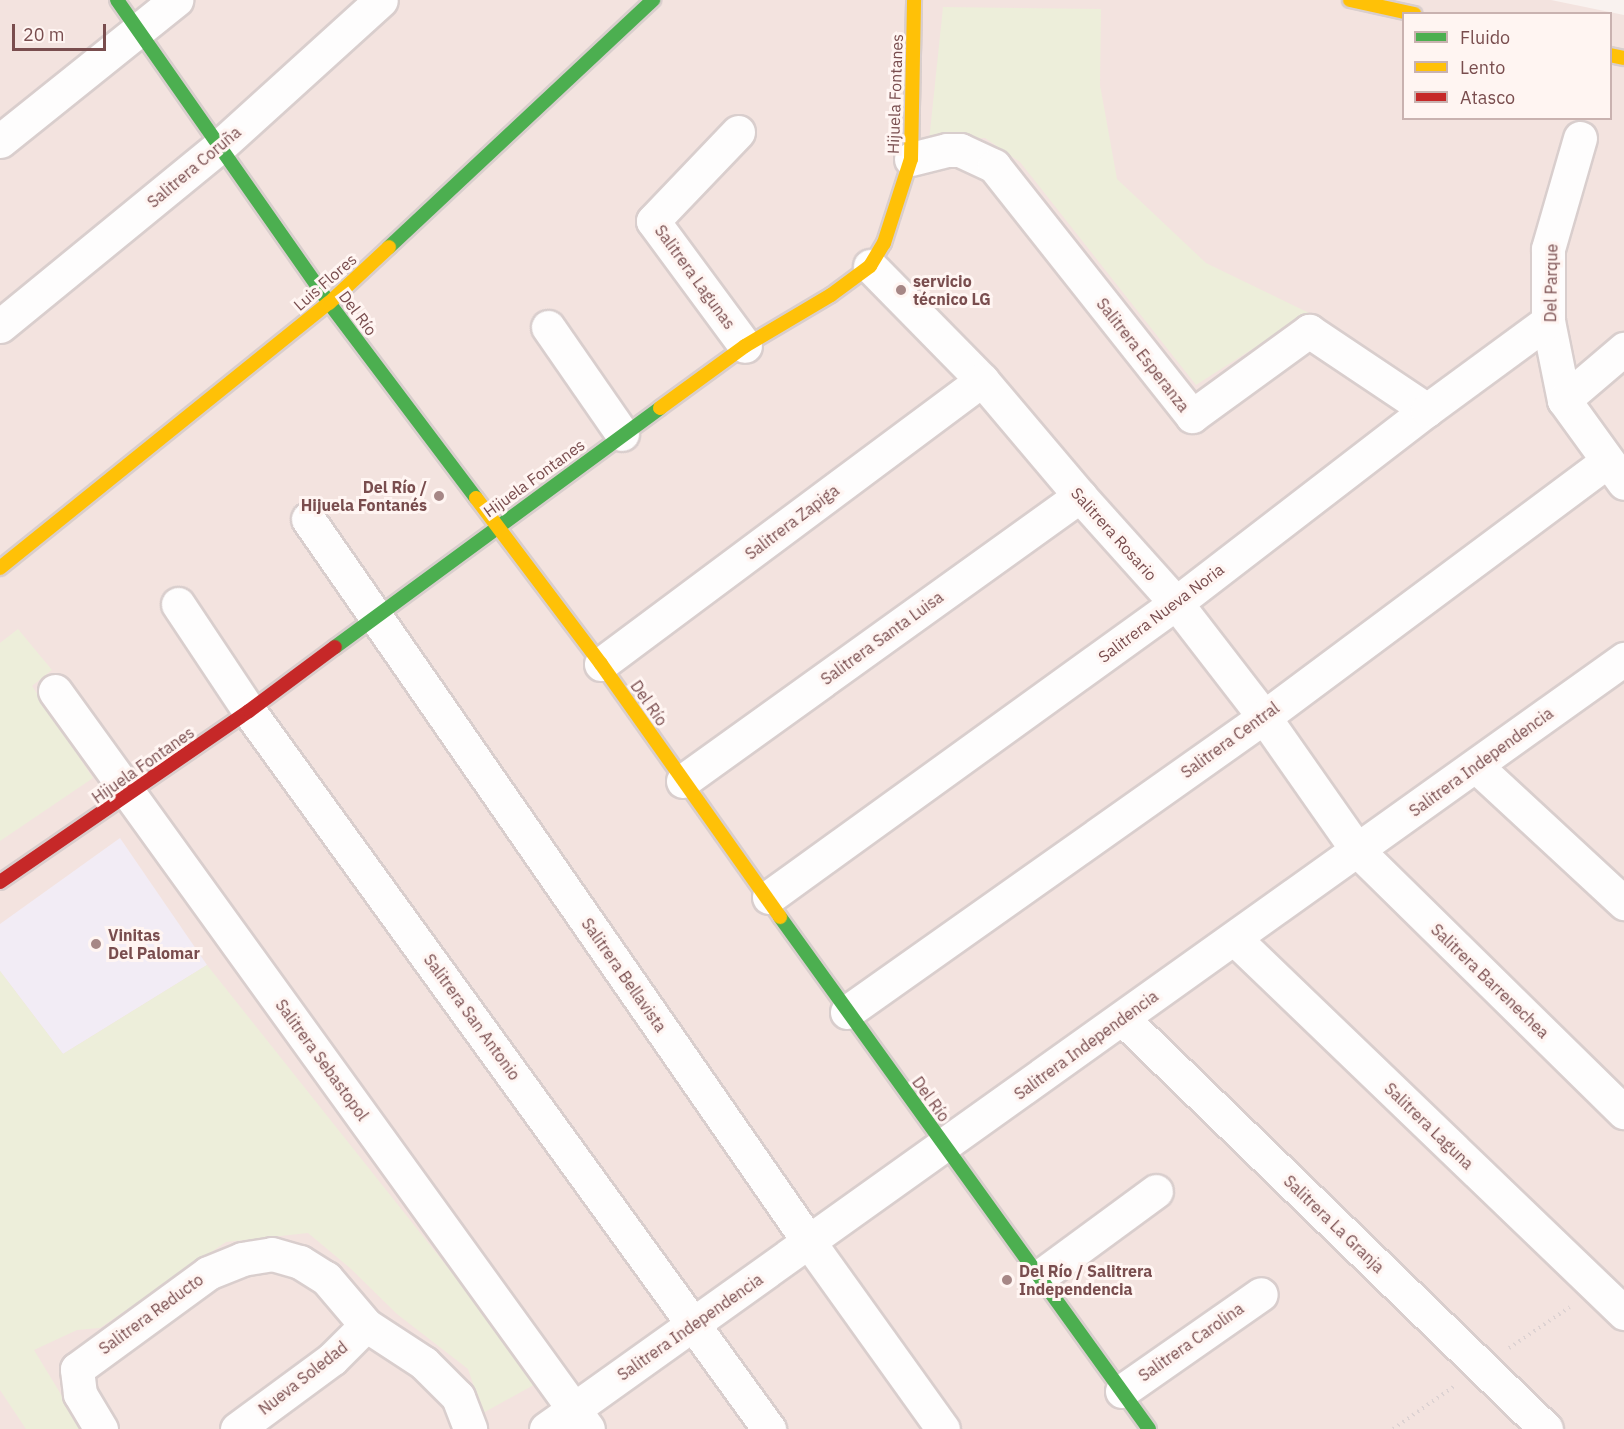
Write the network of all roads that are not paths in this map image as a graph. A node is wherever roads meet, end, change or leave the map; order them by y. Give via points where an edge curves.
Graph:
1 (117, 0) edge
2 (176, 0) edge
3 (381, 0) edge
4 (653, 0) edge
5 (914, 0) edge
6 (1350, 0) edge
7 (1405, 12) edge
8 (139, 32) junction
9 (738, 132) dead end
10 (1580, 138) dead end
11 (0, 141) edge
12 (220, 146) junction
13 (910, 159) junction
14 (870, 266) junction
15 (329, 303) junction
16 (1548, 321) junction
17 (0, 326) edge
18 (548, 327) dead end
19 (745, 346) junction
20 (1624, 349) edge
21 (982, 380) junction
22 (1564, 400) junction
23 (1427, 410) junction
24 (622, 434) junction
25 (1616, 472) edge
26 (1080, 496) junction
27 (308, 519) dead end
28 (498, 525) junction
29 (0, 568) edge
30 (1176, 603) junction
31 (178, 604) dead end
32 (375, 616) junction
33 (1624, 659) edge
34 (601, 664) junction
35 (55, 691) dead end
36 (249, 711) junction
37 (1264, 717) junction
38 (1476, 766) junction
39 (683, 781) junction
40 (130, 795) junction
41 (1357, 850) junction
42 (0, 882) edge
43 (769, 897) junction
44 (1624, 903) edge
45 (1235, 939) junction
46 (848, 1012) junction
47 (1123, 1019) junction
48 (1624, 1112) edge
49 (945, 1146) junction
50 (1156, 1191) dead end
51 (809, 1242) junction
52 (1039, 1277) junction
53 (1261, 1294) dead end
54 (1624, 1313) edge
55 (694, 1323) junction
56 (366, 1325) junction
57 (1122, 1391) junction
58 (581, 1419) edge
59 (101, 1429) edge
60 (237, 1429) edge
61 (470, 1429) edge
62 (546, 1429) edge
63 (769, 1429) edge
64 (943, 1429) edge
65 (1149, 1429) edge
66 (1546, 1429) edge

1 - 8 street, Del Río
2 - 8 street
3 - 12 street, Salitrera Coruña
4 - 15 street, Luis Flores
5 - 13 street, Hijuela Fontanes
6 - 7 street
8 - 11 street
8 - 12 street, Del Río
9 - 19 street, Salitrera Lagunas via 653,221
10 - 16 street, Del Parque via 1548,249
12 - 15 street, Del Río
12 - 17 street, Salitrera Coruña
13 - 14 street, Hijuela Fontanes via 884,243
13 - 23 street, Salitrera Esperanza via 960,150 994,166 1192,416 1309,331
14 - 19 street, Hijuela Fontanes via 831,296
14 - 21 street, Salitrera Rosario
15 - 28 street, Del Río
15 - 29 street, Luis Flores
16 - 22 street, Del Parque
16 - 23 street, Salitrera Nueva Noria
18 - 24 street
19 - 24 street, Hijuela Fontanes
20 - 22 street
21 - 26 street, Salitrera Rosario
21 - 34 street, Salitrera Zapiga
22 - 25 street, Del Parque
23 - 30 street, Salitrera Nueva Noria
24 - 28 street, Hijuela Fontanes
25 - 37 street, Salitrera Central
26 - 30 street, Salitrera Rosario
26 - 39 street, Salitrera Santa Luisa
27 - 32 street, Salitrera Bellavista
28 - 32 street, Hijuela Fontanes
28 - 34 street, Del Río
30 - 37 street, Salitrera Rosario
30 - 43 street, Salitrera Nueva Noria
31 - 36 street, Salitrera San Antonio
32 - 36 street, Hijuela Fontanes
32 - 51 street, Salitrera Bellavista
33 - 38 street, Salitrera Independencia
34 - 39 street, Del Río
35 - 40 street, Salitrera Sebastopol
36 - 40 street, Hijuela Fontanes
36 - 55 street, Salitrera San Antonio
37 - 41 street, Salitrera Rosario
37 - 46 street, Salitrera Central
38 - 41 street, Salitrera Independencia
38 - 44 street
39 - 43 street, Del Río
40 - 42 street, Hijuela Fontanes
40 - 58 street, Salitrera Sebastopol
41 - 45 street, Salitrera Independencia
41 - 48 street, Salitrera Barrenechea
43 - 46 street, Del Río
45 - 47 street, Salitrera Independencia
45 - 54 street, Salitrera Laguna
46 - 49 street, Del Río
47 - 49 street, Salitrera Independencia
47 - 66 street, Salitrera La Granja
49 - 51 street, Salitrera Independencia
49 - 52 street, Del Río
50 - 52 street
51 - 55 street, Salitrera Independencia
51 - 64 street, Salitrera Bellavista
52 - 57 street, Del Río
53 - 57 street, Salitrera Carolina
55 - 58 street, Salitrera Independencia
55 - 63 street, Salitrera San Antonio
56 - 59 street, Salitrera Reducto via 326,1278 300,1262 272,1254 242,1259 208,1273 77,1369 80,1394
56 - 60 street, Nueva Soledad via 332,1359
56 - 61 street, Salitrera Reducto via 424,1363 458,1397
57 - 65 street, Del Río
58 - 62 street, Salitrera Independencia

